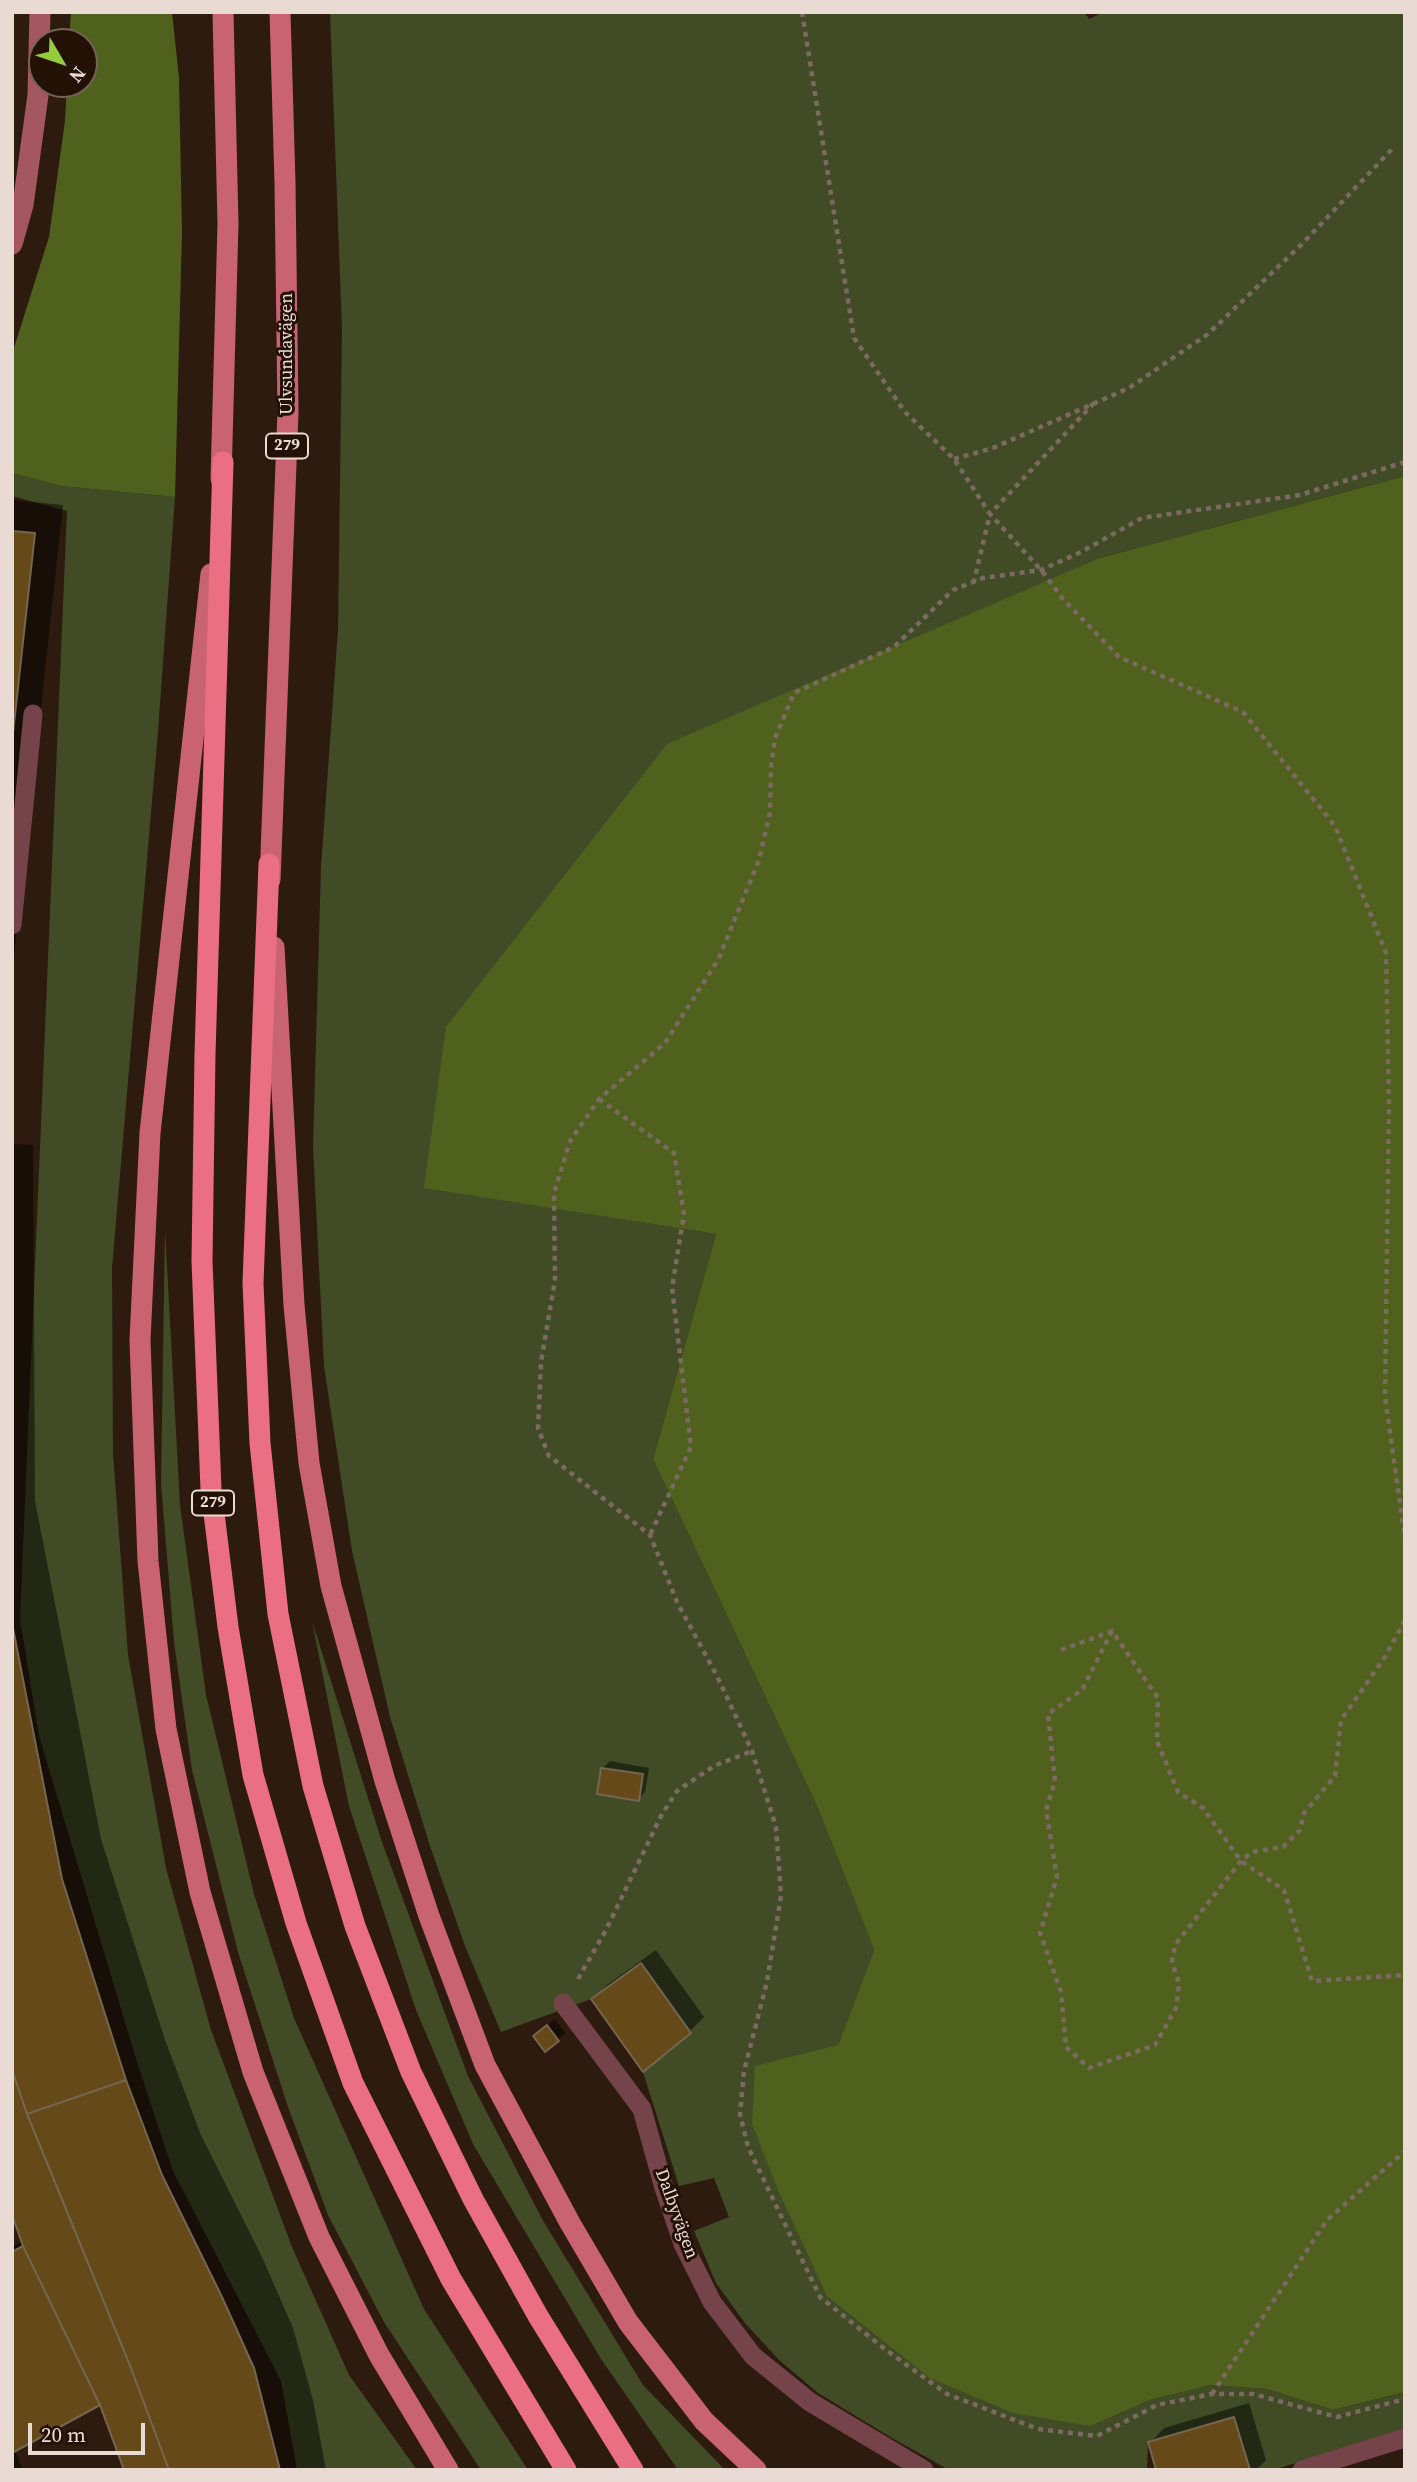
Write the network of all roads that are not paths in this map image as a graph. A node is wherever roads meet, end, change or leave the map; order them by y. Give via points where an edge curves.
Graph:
1 (40, 12) edge
2 (223, 12) edge
3 (280, 12) edge
4 (12, 244) edge
5 (223, 463) junction
6 (33, 714) dead end
7 (269, 864) junction
8 (12, 925) edge
9 (563, 2003) road end
10 (1405, 2438) edge
11 (448, 2470) edge
12 (566, 2470) edge
13 (633, 2470) edge
14 (756, 2470) edge
15 (924, 2470) edge
16 (1302, 2470) edge

1 - 4 street via 38,95 23,205
2 - 5 main road, 279 via 228,224
3 - 7 main road, Ulvsundavägen / 279 via 288,412
5 - 11 main road via 150,1133 140,1340 148,1560 166,1729 200,1892 253,2072 319,2237 379,2355
5 - 12 highway, 279 via 202,1261 211,1489 253,1775 296,1923 353,2083 451,2279
6 - 8 lane
7 - 13 highway, 279 via 253,1283 260,1443 278,1614 313,1786 355,1926 411,2072 531,2304
7 - 14 main road, Ulvsundavägen via 294,1305 309,1463 331,1586 385,1781 485,2065 628,2322 704,2421
9 - 15 lane, Dalbyvägen via 642,2109 683,2244 712,2302 753,2356 810,2402
10 - 16 lane

